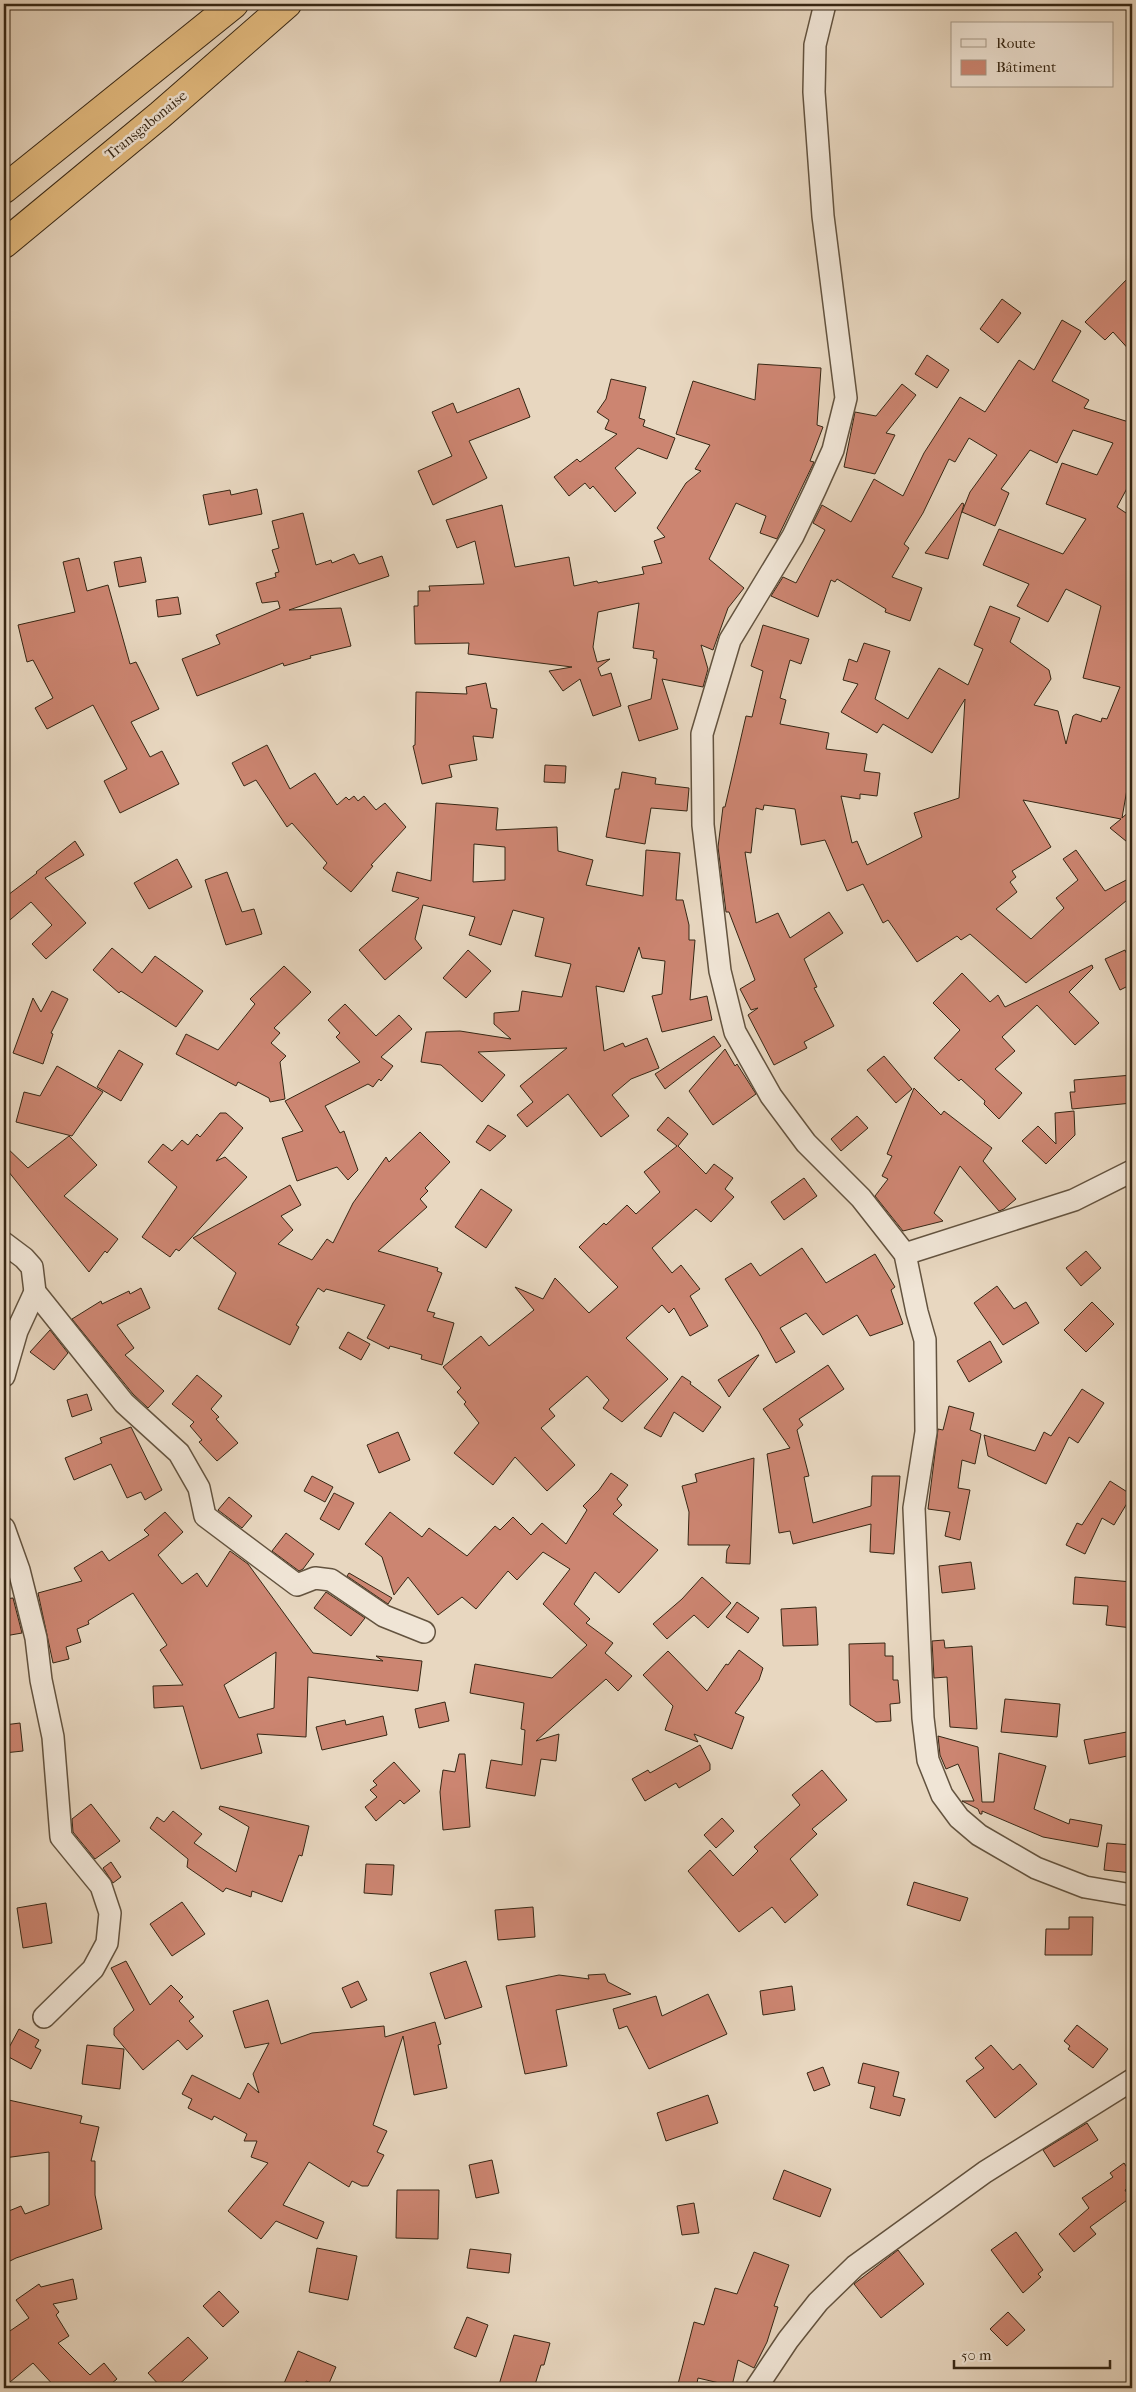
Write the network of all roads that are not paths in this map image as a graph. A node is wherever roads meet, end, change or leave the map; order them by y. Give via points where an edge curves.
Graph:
1 (234, 4) edge
2 (287, 4) edge
3 (825, 4) edge
4 (4, 189) edge
5 (4, 244) edge
6 (1132, 1171) edge
7 (4, 1243) edge
8 (906, 1254) junction
9 (35, 1292) junction
10 (4, 1376) edge
11 (4, 1528) edge
12 (424, 1632) dead end
13 (1132, 1895) edge
14 (44, 2017) dead end
15 (1132, 2080) edge
16 (756, 2388) edge

1 - 4 highway
2 - 5 highway, Transgabonaise via 160,115
3 - 8 street via 815,45 814,92 823,216 846,398 832,450 808,505 793,536 730,640 702,734 703,825 720,971 735,1032 770,1096 806,1143 861,1198
6 - 8 street via 1074,1200
7 - 9 street via 32,1267
8 - 13 street via 926,1340 926,1432 914,1508 928,1760 942,1795 959,1818 979,1835 1036,1868 1086,1887
9 - 10 street via 17,1331
9 - 12 street via 124,1403 179,1453 199,1488 205,1516 297,1584 315,1578 331,1580 384,1616
11 - 14 street via 19,1570 36,1638 53,1737 61,1837 101,1886 110,1914 107,1943 93,1969
15 - 16 street via 985,2172 855,2266 818,2302

